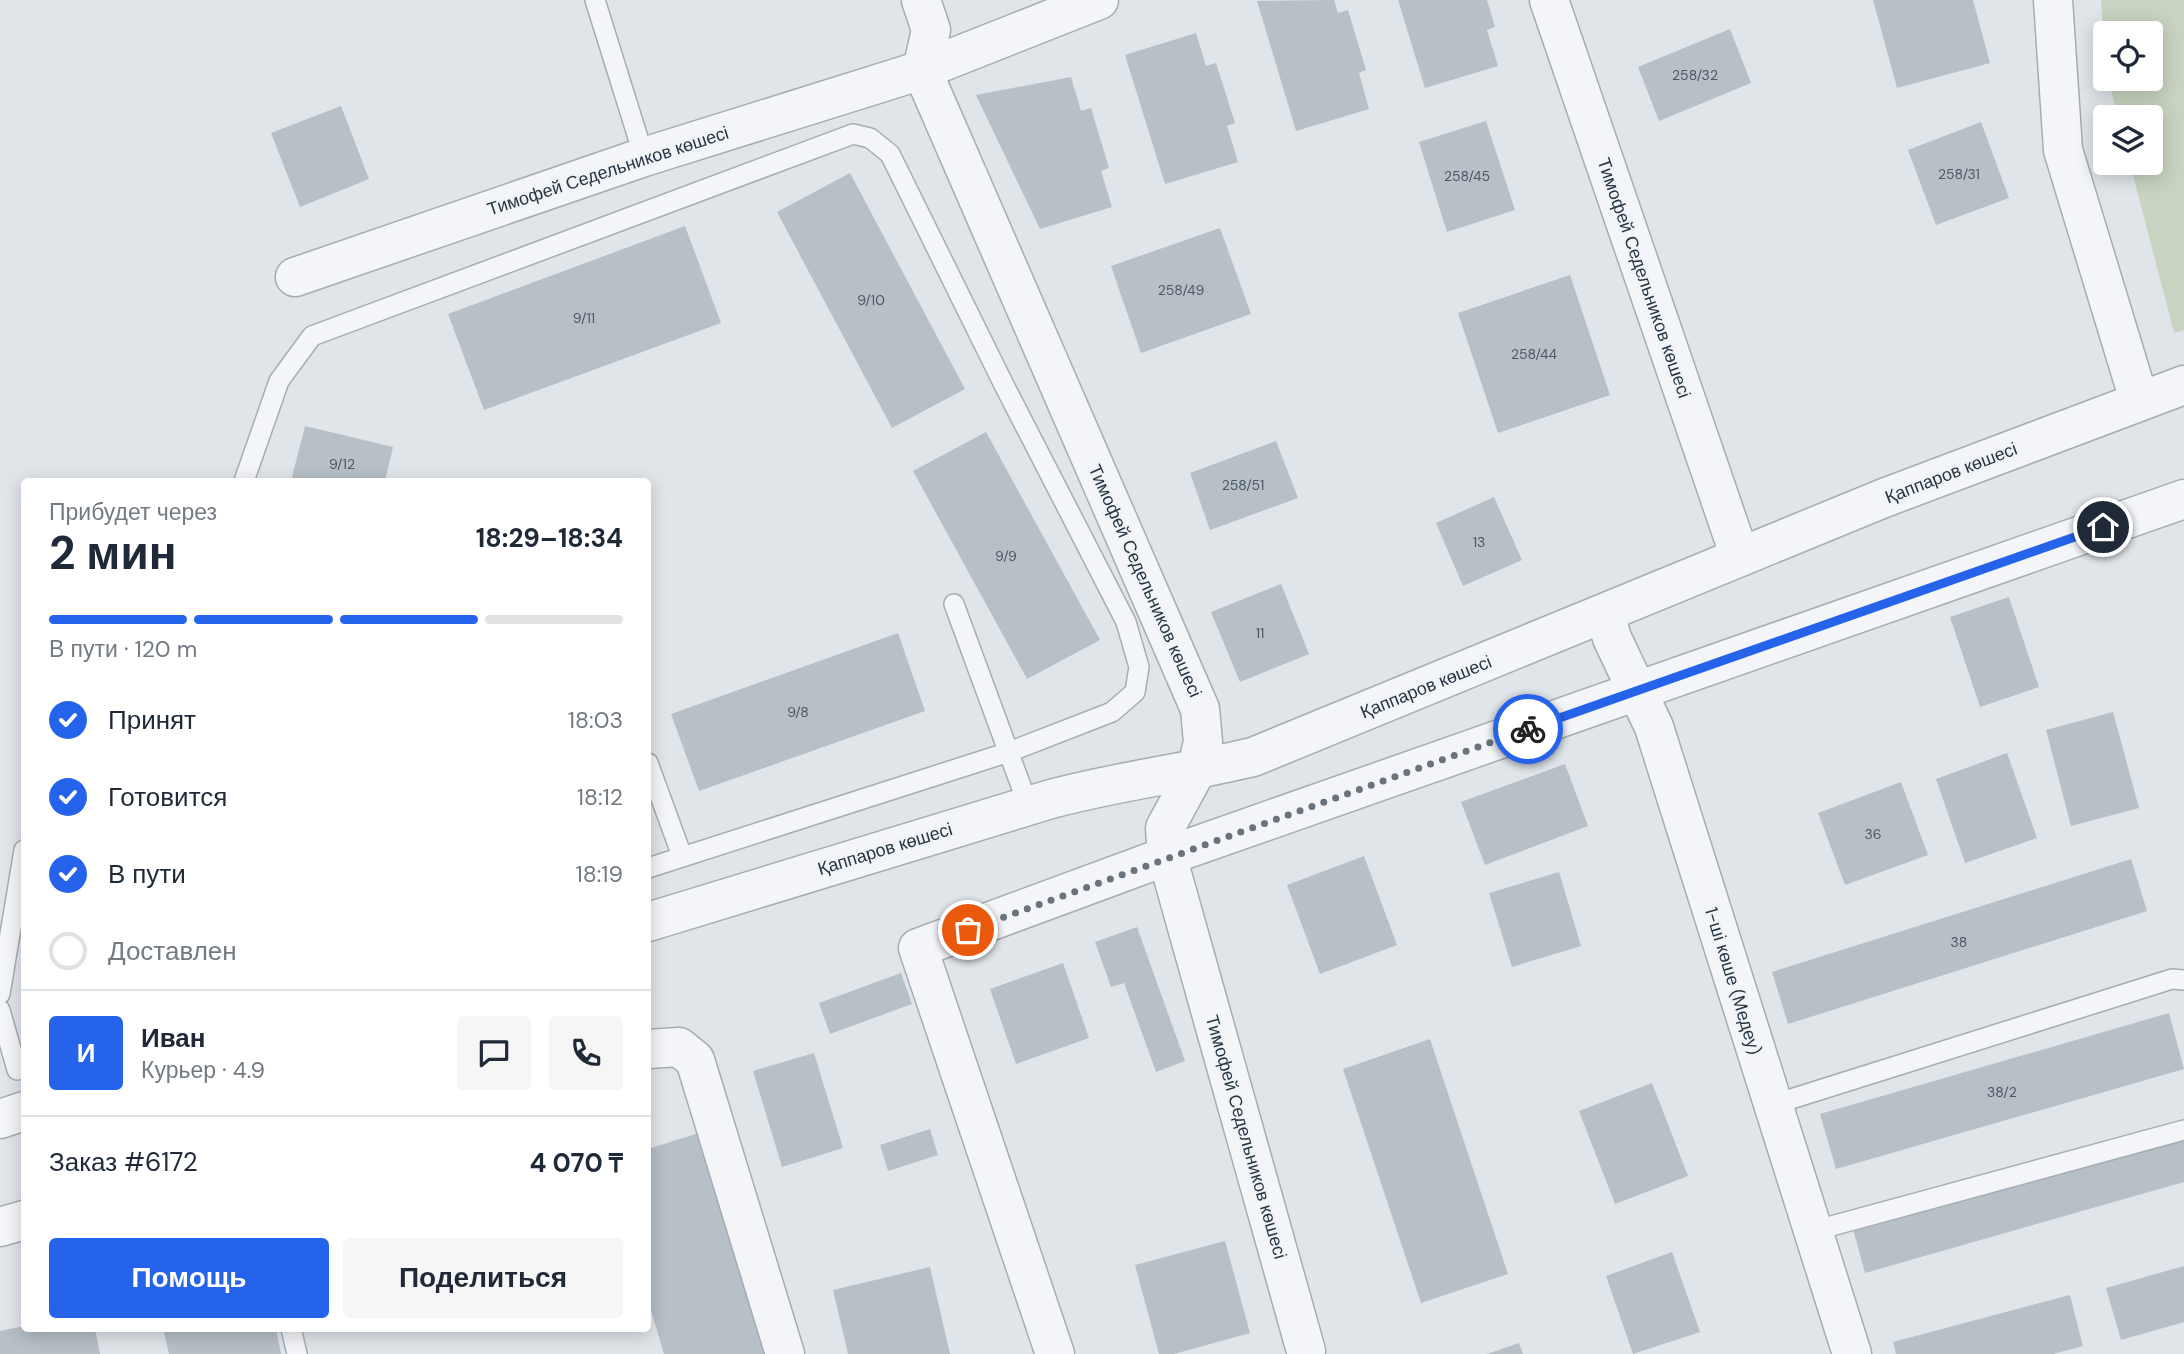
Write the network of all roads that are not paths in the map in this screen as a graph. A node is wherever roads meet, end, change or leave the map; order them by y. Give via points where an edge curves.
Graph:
1 (595, 0) edge
2 (921, 0) edge
3 (1099, 0) edge
4 (1549, 0) edge
5 (2053, 0) edge
6 (922, 70) junction
7 (644, 157) junction
8 (295, 276) dead end
9 (2184, 385) edge
10 (2139, 400) junction
11 (245, 478) edge
12 (2184, 499) edge
13 (1740, 557) junction
14 (954, 604) dead end
15 (1605, 613) junction
16 (1635, 691) junction
17 (1009, 752) junction
18 (651, 771) edge
19 (1196, 771) junction
20 (1027, 806) junction
21 (682, 856) junction
22 (1167, 856) junction
23 (651, 867) edge
24 (21, 868) edge
25 (651, 921) edge
26 (2184, 980) edge
27 (0, 994) edge
28 (0, 1010) edge
29 (651, 1049) edge
30 (21, 1069) edge
31 (1772, 1105) junction
32 (21, 1112) edge
33 (0, 1119) edge
34 (2184, 1130) edge
35 (21, 1221) edge
36 (0, 1227) edge
37 (1813, 1231) junction
38 (292, 1332) edge
39 (1306, 1351) dead end
40 (298, 1354) edge
41 (785, 1354) edge
42 (1055, 1354) edge
43 (1852, 1354) edge

1 - 7 lane
2 - 6 street via 931,30
3 - 6 street, Тимофей Седельников көшесі
4 - 13 street, Тимофей Седельников көшесі
5 - 10 street via 2063,150
6 - 7 street, Тимофей Седельников көшесі
6 - 19 street, Тимофей Седельников көшесі via 1200,709 1203,742
7 - 8 street, Тимофей Седельников көшесі
9 - 10 street, Қаппаров көшесі
10 - 13 street, Қаппаров көшесі
11 - 17 lane via 279,381 312,336 853,134 870,138 890,154 1126,622 1139,667 1135,692 1112,712
12 - 16 street
13 - 15 street, Қаппаров көшесі
14 - 17 lane
15 - 16 street, 1-ші көше (Медеу)
15 - 19 street, Қаппаров көшесі via 1254,757
16 - 22 street
16 - 31 street, 1-ші көше (Медеу) via 1654,727
17 - 20 lane
17 - 21 lane
18 - 21 lane
19 - 20 street, Қаппаров көшесі via 1110,783
19 - 22 street, Тимофей Седельников көшесі via 1165,828
20 - 25 street, Қаппаров көшесі
21 - 23 lane
22 - 39 street, Тимофей Седельников көшесі
22 - 42 street via 918,948
24 - 27 lane
26 - 31 lane via 2172,979
28 - 30 lane via 17,1070
29 - 41 street via 679,1047 695,1060
31 - 37 street, 1-ші көше (Медеу)
32 - 33 street
34 - 37 lane
35 - 36 street
37 - 43 street, 1-ші көше (Медеу)
38 - 40 lane

